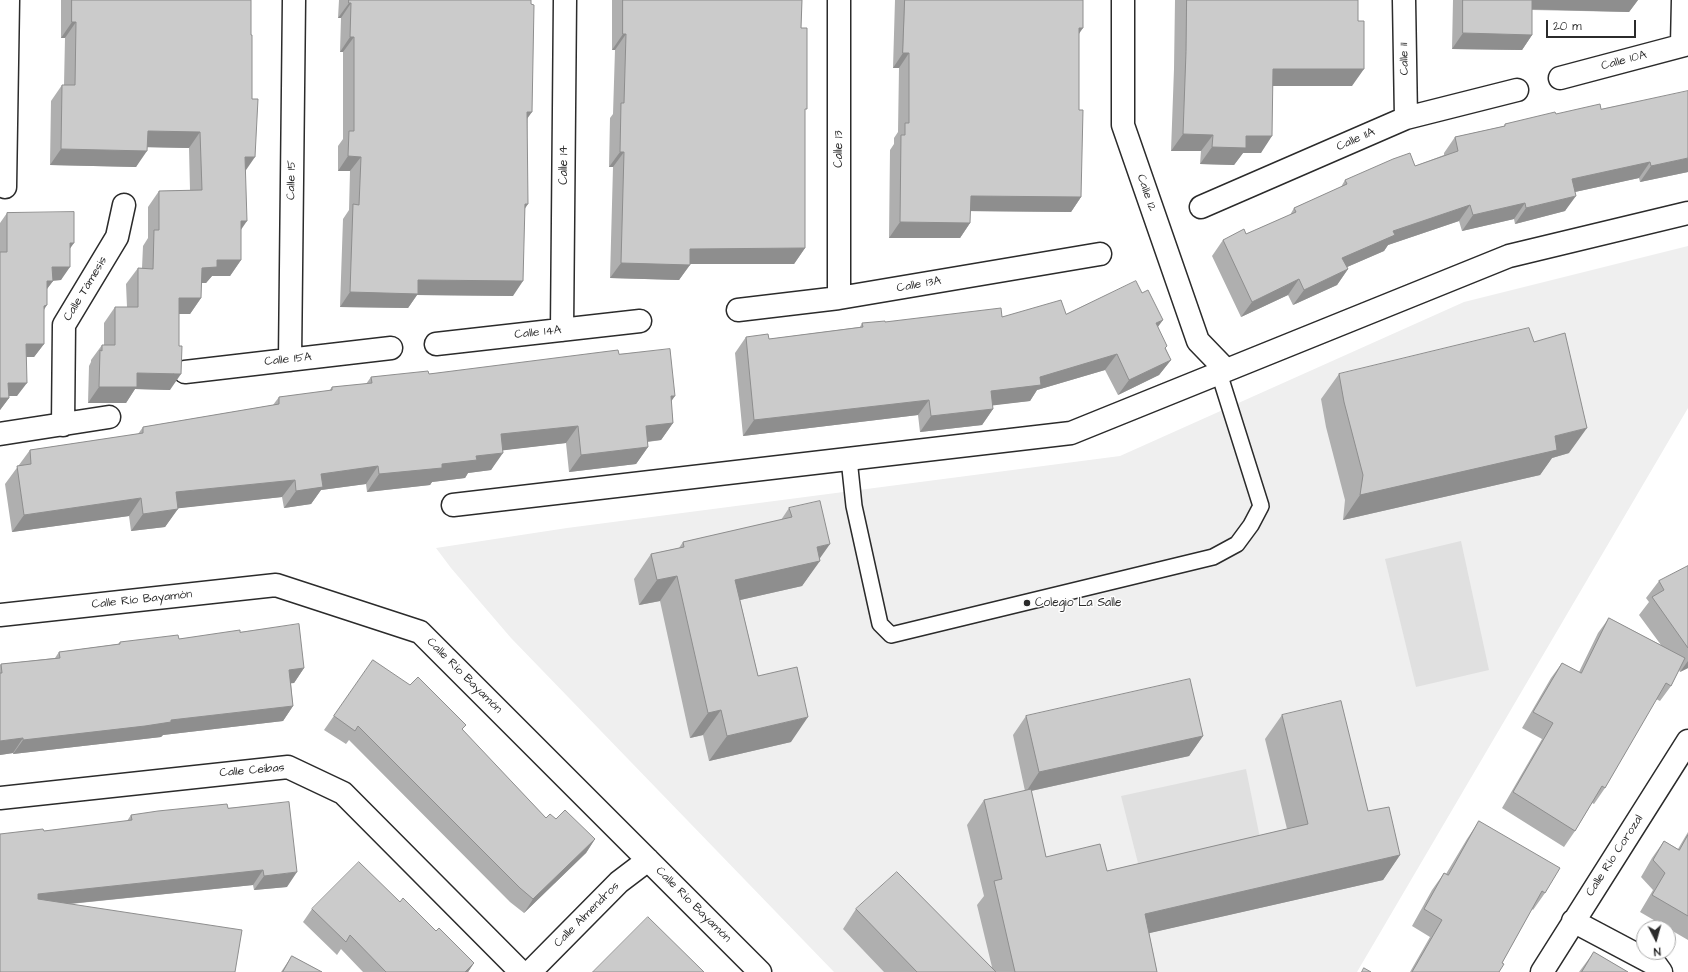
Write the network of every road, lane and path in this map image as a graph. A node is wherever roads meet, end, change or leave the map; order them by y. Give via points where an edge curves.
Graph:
1 (8, 0) edge
2 (294, 0) edge
3 (565, 0) edge
4 (839, 0) edge
5 (1123, 0) edge
6 (1404, 0) edge
7 (1683, 0) edge
8 (1685, 45) edge
9 (1560, 78) dead end
10 (1517, 90) dead end
11 (1406, 118) junction
12 (5, 187) dead end
13 (124, 205) dead end
14 (1201, 207) dead end
15 (1688, 213) edge
16 (1100, 254) dead end
17 (839, 298) junction
18 (738, 310) dead end
19 (640, 321) dead end
20 (562, 330) junction
21 (436, 344) dead end
22 (391, 348) dead end
23 (290, 360) junction
24 (185, 372) dead end
25 (1223, 372) junction
26 (109, 417) dead end
27 (63, 425) junction
28 (0, 434) edge
29 (849, 459) junction
30 (453, 505) dead end
31 (0, 616) edge
32 (1688, 741) edge
33 (0, 798) edge
34 (648, 860) junction
35 (1573, 921) junction
36 (521, 972) edge
37 (530, 972) edge
38 (760, 972) edge
39 (1542, 972) edge
40 (1661, 972) edge

1 - 12 street
2 - 23 street, Calle 15
3 - 20 street, Calle 14
4 - 17 street, Calle 13
5 - 25 street, Calle 12 via 1123,126 1198,341
6 - 11 street, Calle 11
7 - 8 street
8 - 9 street, Calle 10A
10 - 11 street, Calle 11A
11 - 14 street, Calle 11A
13 - 27 street, Calle Támesis via 117,237 64,325
15 - 25 street via 1509,256
16 - 17 street, Calle 13A
17 - 18 street, Calle 13A
19 - 20 street, Calle 14A
20 - 21 street, Calle 14A
22 - 23 street, Calle 15A
23 - 24 street, Calle 15A
25 - 29 street via 1071,432
25 - 29 lane via 1261,506 1237,544 1213,557 891,635 880,624 854,506
26 - 27 street
27 - 28 street
29 - 30 street
31 - 34 street, Calle Río Bayamón via 276,585 420,632
32 - 35 street, Calle Río Corozal
33 - 36 street, Calle Ceibas via 288,767 343,793
34 - 37 street, Calle Almendros via 619,882
34 - 38 street, Calle Río Bayamón
35 - 39 street, Calle Río Corozal
35 - 40 street via 1656,965

